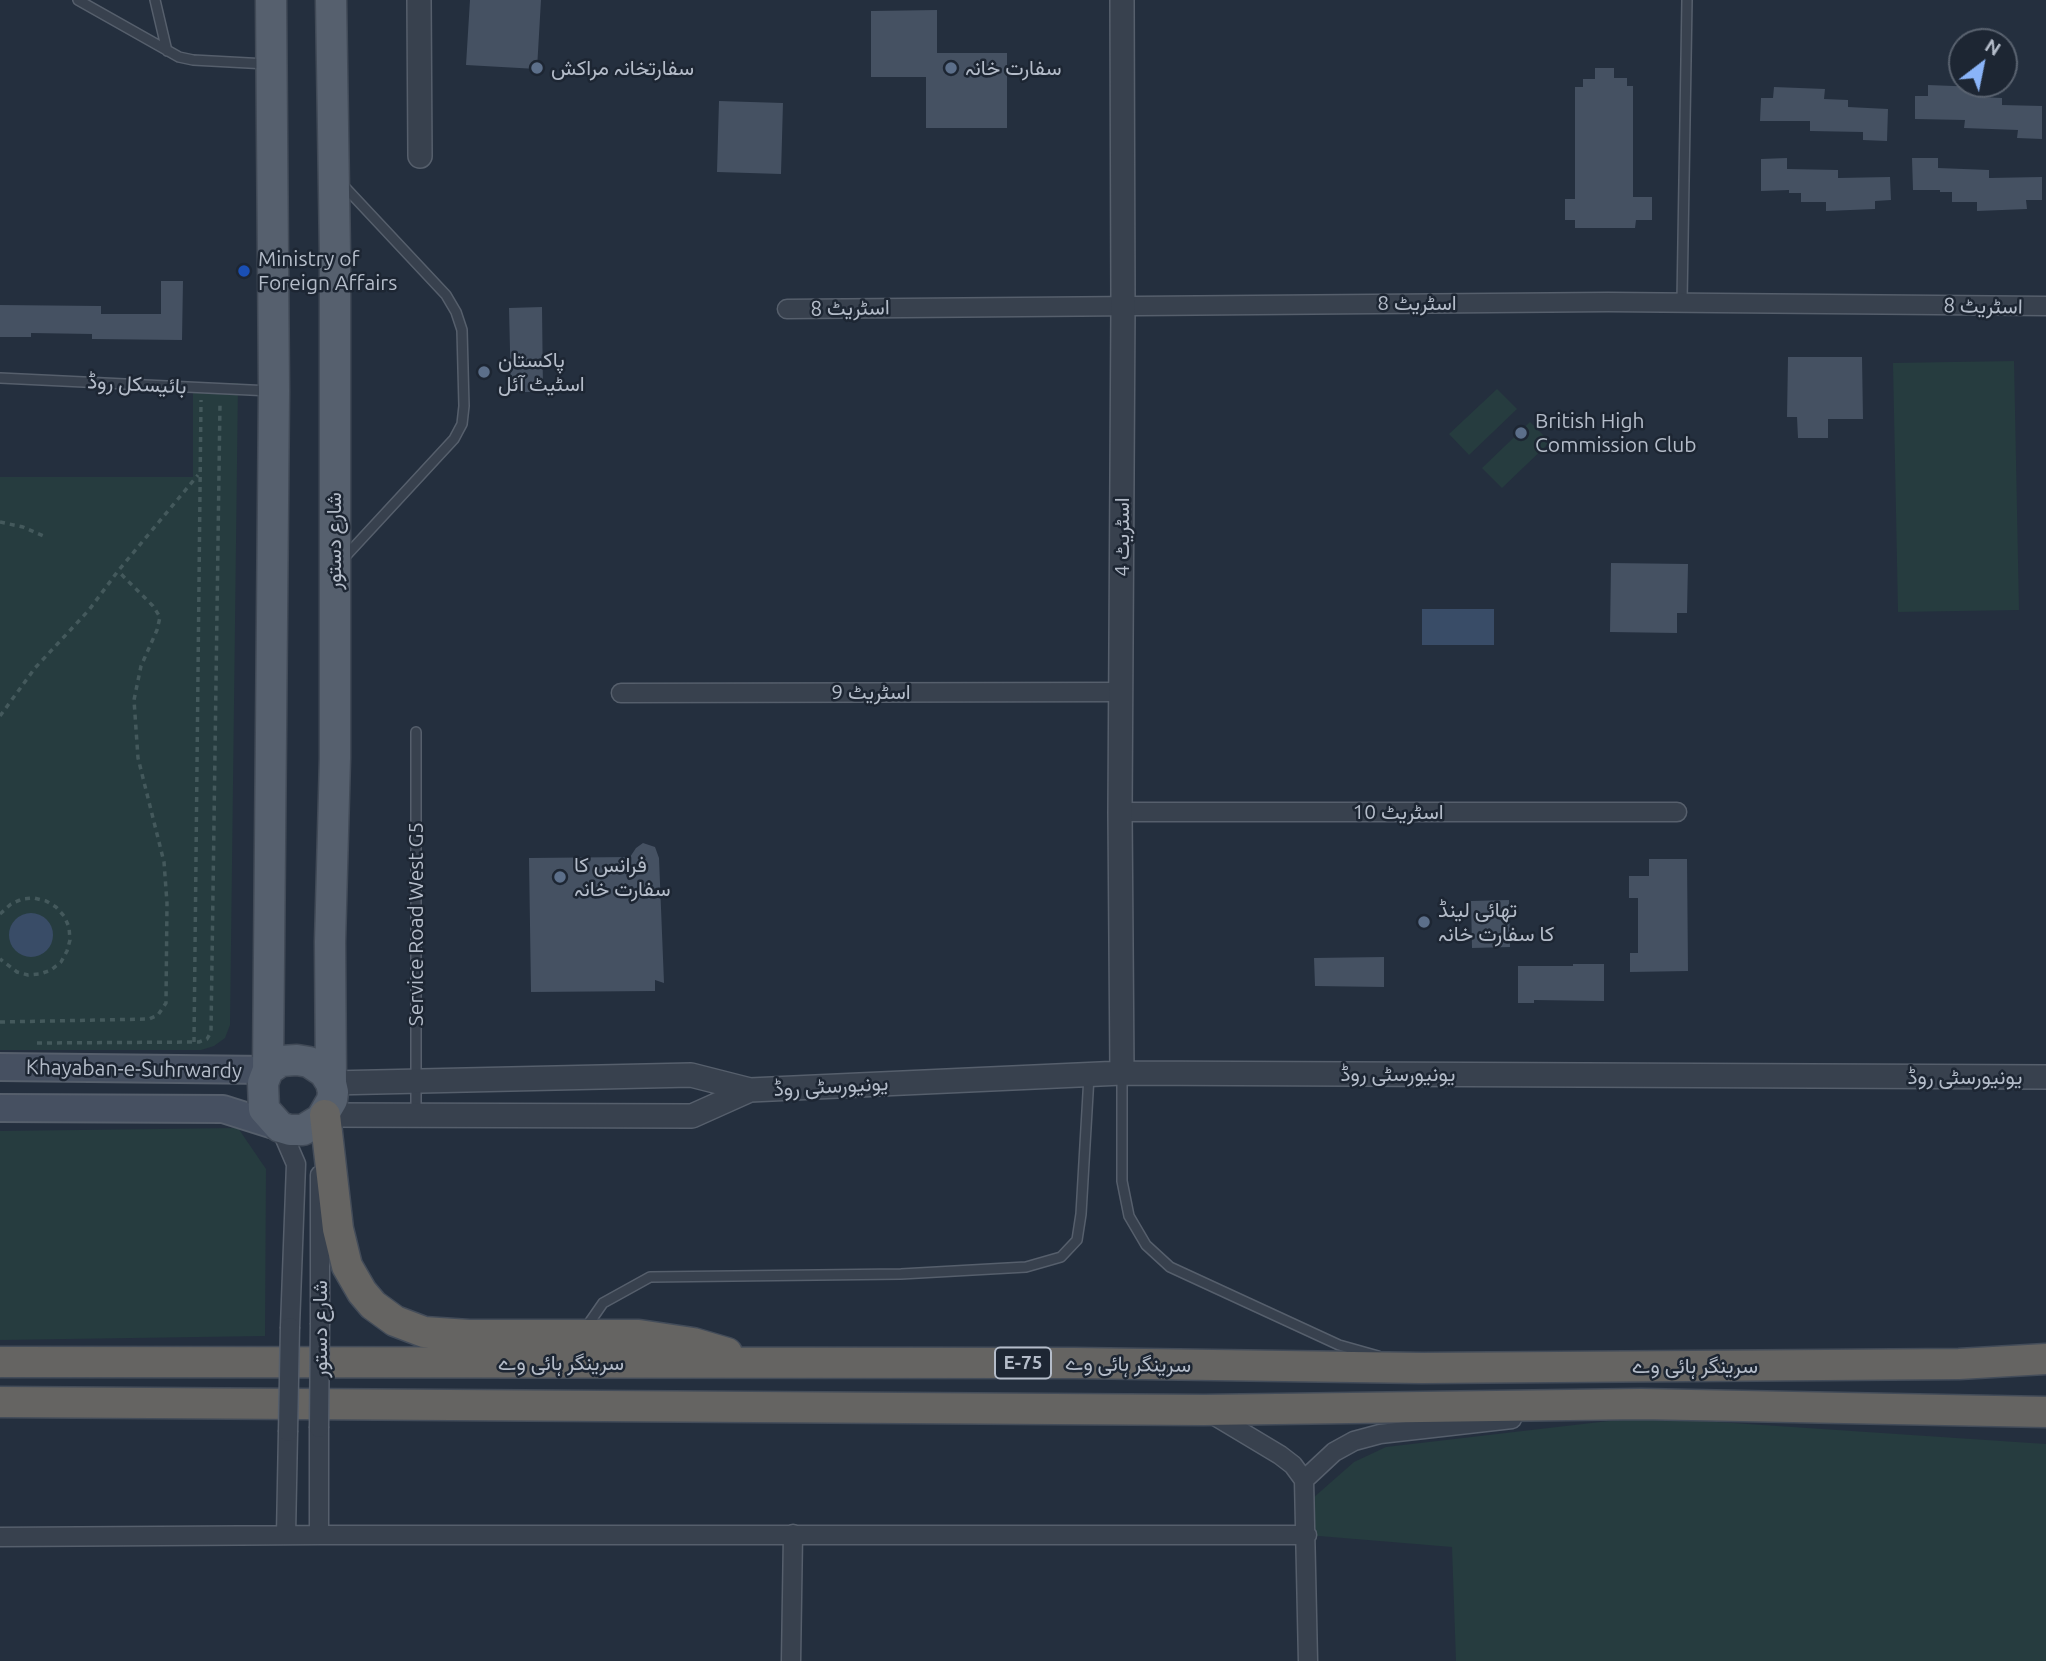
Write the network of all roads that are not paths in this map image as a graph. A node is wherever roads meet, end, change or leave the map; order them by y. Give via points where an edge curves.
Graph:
1 (78, 0) edge
2 (155, 0) edge
3 (271, 0) edge
4 (331, 0) edge
5 (419, 0) edge
6 (1122, 0) edge
7 (1687, 0) edge
8 (167, 51) junction
9 (272, 64) junction
10 (420, 156) dead end
11 (333, 175) junction
12 (1682, 302) junction
13 (1123, 305) junction
14 (2046, 306) edge
15 (787, 309) dead end
16 (0, 378) edge
17 (274, 391) junction
18 (334, 568) junction
19 (621, 692) dead end
20 (1121, 692) junction
21 (416, 732) dead end
22 (1120, 812) junction
23 (1677, 812) dead end
24 (0, 1067) edge
25 (165, 1069) junction
26 (268, 1070) junction
27 (1122, 1073) junction
28 (1089, 1074) junction
29 (2046, 1077) edge
30 (416, 1080) junction
31 (331, 1083) junction
32 (750, 1090) junction
33 (0, 1108) edge
34 (167, 1108) junction
35 (416, 1115) junction
36 (320, 1119) junction
37 (279, 1127) junction
38 (581, 1335) junction
39 (2046, 1359) edge
40 (0, 1362) edge
41 (761, 1363) junction
42 (1422, 1368) junction
43 (0, 1402) edge
44 (1641, 1404) junction
45 (1204, 1410) junction
46 (2046, 1412) edge
47 (1304, 1480) junction
48 (286, 1535) junction
49 (319, 1535) junction
50 (793, 1535) junction
51 (1307, 1535) junction
52 (0, 1538) edge
53 (791, 1661) edge
54 (1308, 1661) edge

1 - 8 lane
2 - 8 lane
3 - 9 main road
4 - 11 main road, شارع دستور
5 - 10 street
6 - 13 street, اسٹریٹ 4
7 - 12 lane
8 - 9 lane via 193,60
9 - 17 main road
11 - 18 main road, شارع دستور
11 - 18 lane via 446,295 456,312 463,330 464,406 454,439
12 - 13 street, اسٹریٹ 8
12 - 14 street, اسٹریٹ 8
13 - 15 street, اسٹریٹ 8
13 - 20 street, اسٹریٹ 4
16 - 17 lane, بائیسکل روڈ
17 - 26 main road
18 - 31 main road, شارع دستور
19 - 20 street, اسٹریٹ 9
20 - 22 street, اسٹریٹ 4
21 - 30 lane, Service Road West G5
22 - 23 street, اسٹریٹ 10
22 - 27 street, اسٹریٹ 4
24 - 25 main road, Khayaban-e-Suhrwardy
25 - 26 main road, Khayaban-e-Suhrwardy
25 - 34 main road
26 - 31 main road via 281,1061 309,1062
26 - 37 main road via 263,1083 264,1109
27 - 28 street, یونیورسٹی روڈ
27 - 29 street, یونیورسٹی روڈ
27 - 42 lane via 1122,1181 1129,1216 1146,1245 1170,1267 1320,1337
28 - 32 street, یونیورسٹی روڈ
28 - 38 lane via 1082,1214 1077,1240 1061,1257 1027,1267 901,1274 650,1277 603,1303
30 - 31 street, یونیورسٹی روڈ
30 - 32 street, یونیورسٹی روڈ via 691,1075
30 - 35 lane, Service Road West G5
31 - 36 main road via 332,1100
32 - 35 street, یونیورسٹی روڈ via 692,1116
33 - 34 main road, Khayaban-e-Suhrwardy
34 - 37 main road, Khayaban-e-Suhrwardy via 223,1109
35 - 36 street, یونیورسٹی روڈ
36 - 37 main road via 303,1130
36 - 38 highway via 330,1143 338,1229 347,1266 373,1305 395,1321 424,1332
36 - 49 street, شارع دستور, bridge
37 - 48 street, شارع دستور, bridge via 296,1164
38 - 41 highway via 639,1335 693,1343
39 - 42 highway, سرینگر ہائی وے / E-75 via 1959,1364
40 - 41 highway, سرینگر ہائی وے / E-75
41 - 42 highway, سرینگر ہائی وے / E-75
43 - 45 highway, سرینگر ہائی وے / E-75
44 - 45 highway, سرینگر ہائی وے / E-75
44 - 46 highway, سرینگر ہائی وے / E-75
44 - 47 street via 1380,1434 1334,1452
45 - 47 street via 1280,1455
47 - 51 street
48 - 49 street
48 - 52 street
49 - 50 street
50 - 51 street
50 - 53 street
51 - 54 street

